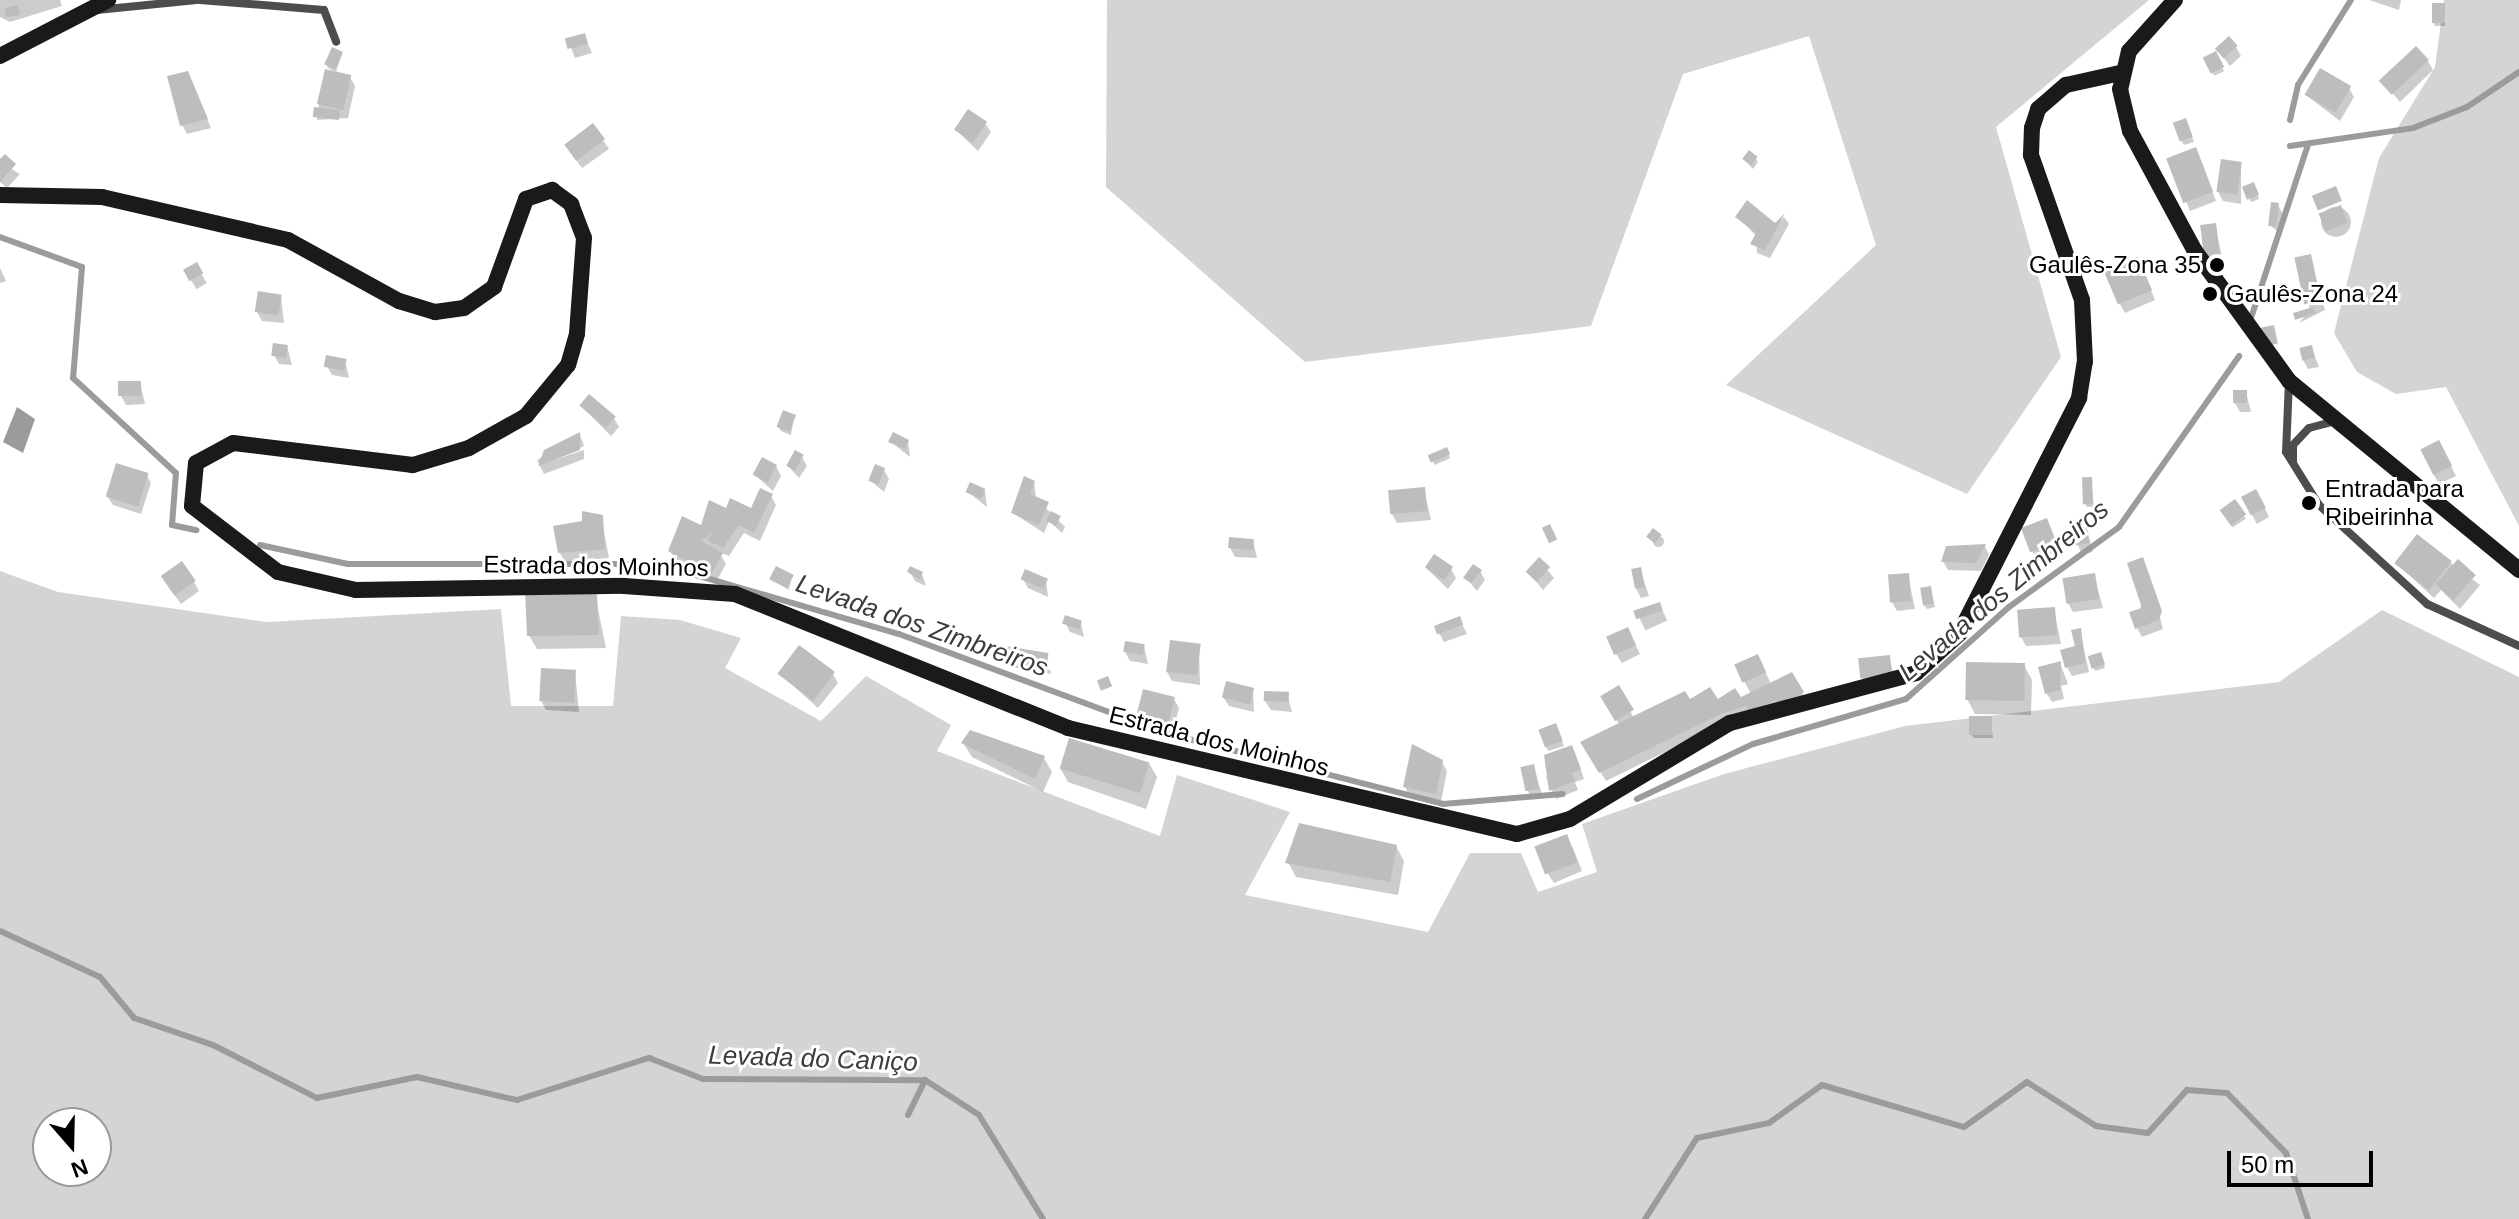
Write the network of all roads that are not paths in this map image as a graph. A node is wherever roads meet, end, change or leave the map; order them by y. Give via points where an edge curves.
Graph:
1 (199, 0) edge
2 (2175, 0) edge
3 (102, 5) edge
4 (336, 42) dead end
5 (0, 56) edge
6 (2120, 73) junction
7 (0, 195) edge
8 (2289, 381) junction
9 (2335, 421) junction
10 (2293, 470) junction
11 (2519, 570) edge
12 (2519, 646) edge

1 - 3 street
1 - 4 street via 324,10
2 - 6 street via 2129,51
3 - 5 street
6 - 7 street, Estrada dos Moinhos via 2066,85 2038,109 2032,128 2031,155 2082,300 2085,362 2079,398 1959,634 1916,673 1730,723 1570,819 1517,834 1068,728 735,594 624,586 356,590 278,572 192,506 196,463 233,443 413,465 469,448 526,416 568,365 577,334 584,238 571,204 552,190 526,199 494,287 464,308 435,312 399,301 288,240 102,197
6 - 8 street via 2121,103 2151,174 2203,264
8 - 9 street
8 - 10 street via 2285,428
9 - 10 street via 2309,428 2293,445
9 - 11 street
10 - 12 street via 2319,505 2427,604

